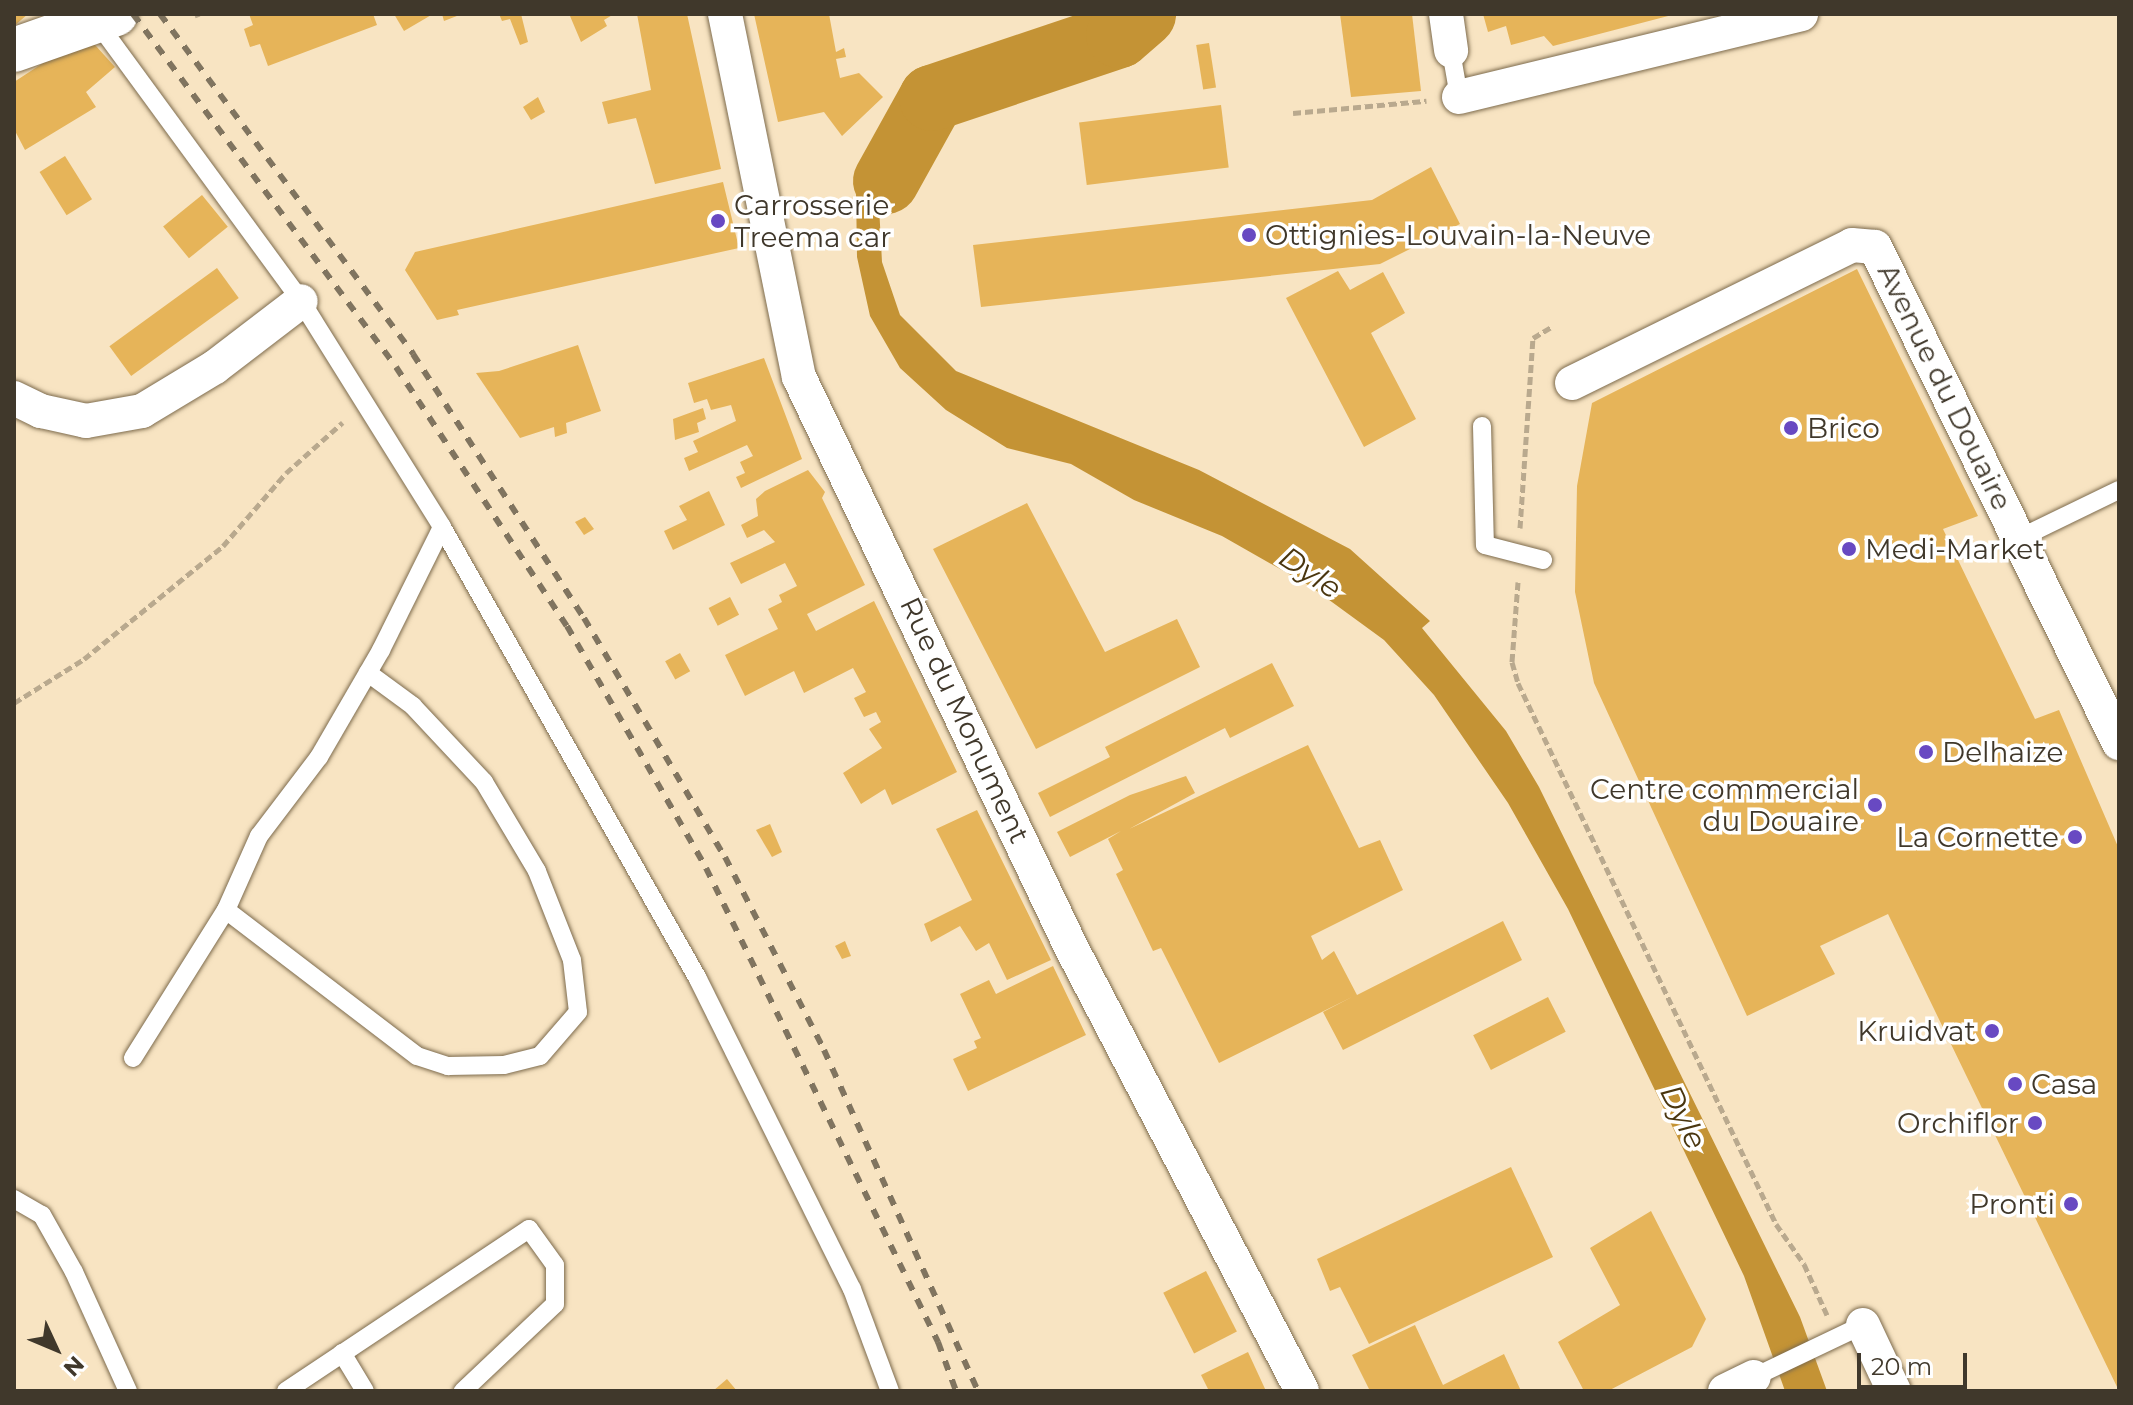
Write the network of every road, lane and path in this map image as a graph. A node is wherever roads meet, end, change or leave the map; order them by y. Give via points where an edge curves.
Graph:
1 (725, 14) edge
2 (1446, 14) edge
3 (1801, 14) edge
4 (107, 18) edge
5 (14, 50) edge
6 (1451, 51) joint
7 (1459, 97) junction
8 (1293, 113) dead end
9 (301, 301) junction
10 (1553, 326) dead end
11 (1572, 383) dead end
12 (14, 398) edge
13 (363, 404) junction
14 (1482, 426) dead end
15 (2119, 490) edge
16 (442, 527) junction
17 (2020, 538) junction
18 (1519, 554) junction
19 (1543, 560) dead end
20 (368, 673) junction
21 (14, 703) edge
22 (2119, 743) edge
23 (226, 910) junction
24 (133, 1058) dead end
25 (14, 1199) edge
26 (1850, 1331) junction
27 (342, 1353) junction
28 (1740, 1384) edge
29 (128, 1391) edge
30 (286, 1391) edge
31 (365, 1391) edge
32 (463, 1391) edge
33 (890, 1391) edge
34 (1302, 1391) edge
35 (1894, 1391) edge

1 - 34 street, Rue du Monument via 799,377 1071,947
2 - 6 street
3 - 7 street
4 - 5 street
4 - 9 lane
6 - 7 lane
7 - 8 path
9 - 12 street via 215,367 142,411 86,421
9 - 13 lane
10 - 18 path via 1533,338
11 - 17 street, Avenue du Douaire via 1852,245 1875,247
13 - 16 lane
13 - 21 path via 286,473 223,546 84,659
14 - 18 lane via 1485,545
15 - 17 lane
16 - 20 lane
16 - 33 lane via 698,979 852,1289
17 - 22 street, Avenue du Douaire
18 - 19 lane
18 - 26 path via 1512,662 1518,683 1776,1224
20 - 23 lane via 319,757 259,836
20 - 23 lane via 413,706 484,782 537,871 572,960 578,1012 540,1056 504,1065 448,1066 417,1056
23 - 24 lane
25 - 29 lane via 42,1215
26 - 28 lane
26 - 35 street
27 - 30 lane
27 - 31 lane
27 - 32 lane via 529,1229 555,1265 555,1304

